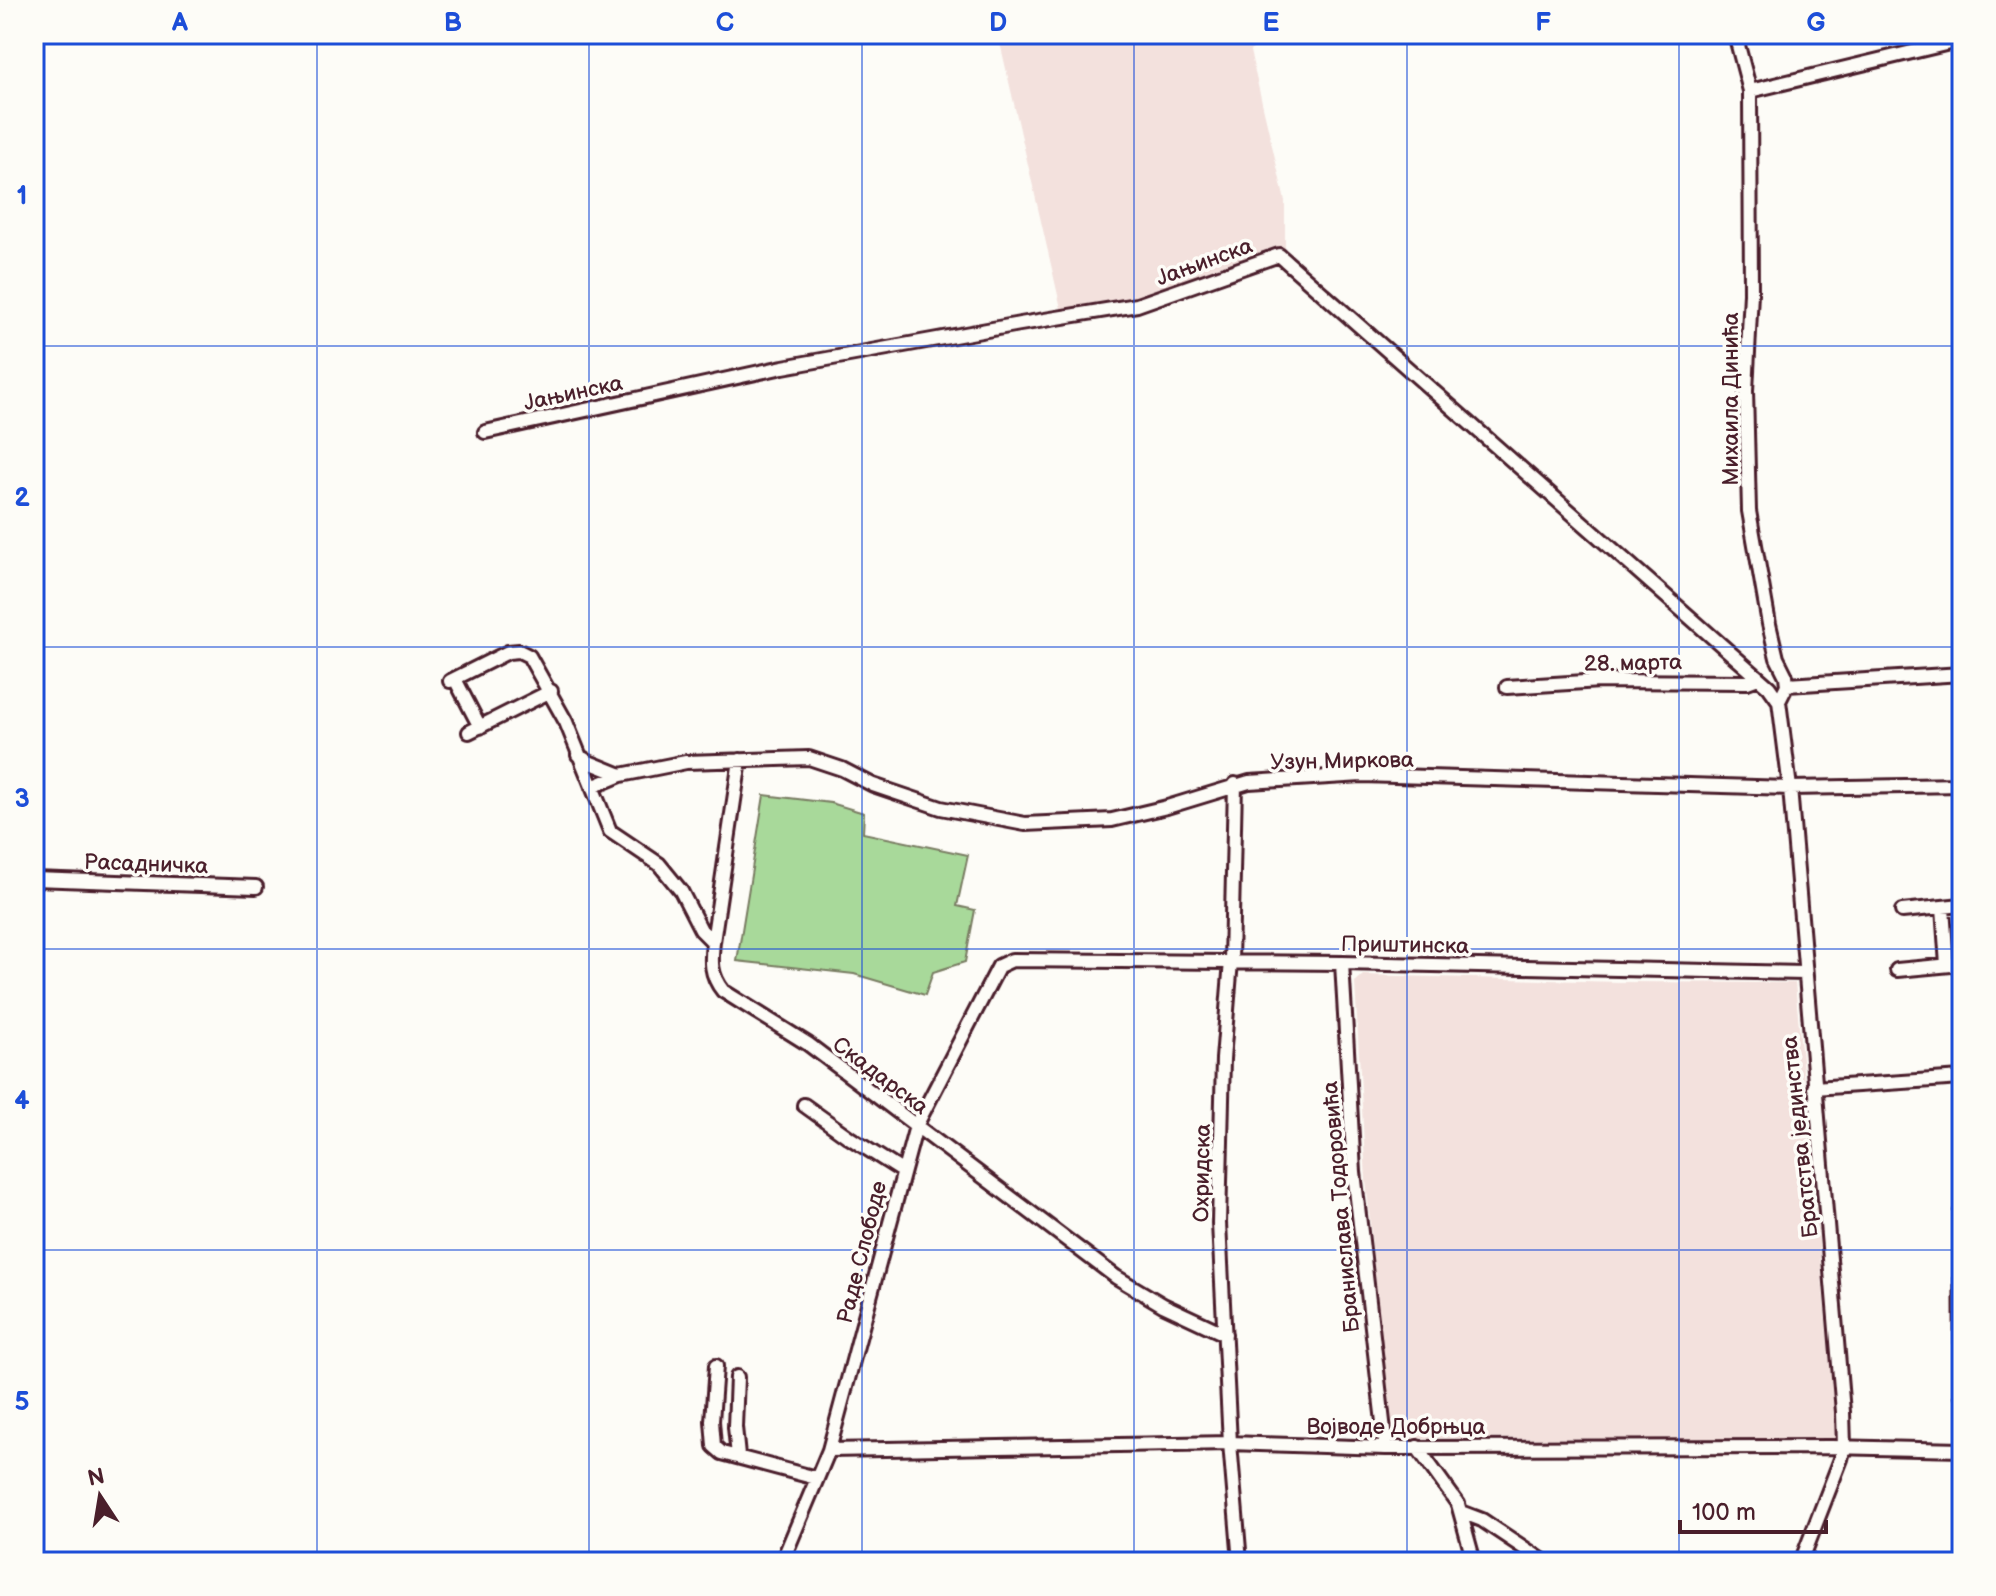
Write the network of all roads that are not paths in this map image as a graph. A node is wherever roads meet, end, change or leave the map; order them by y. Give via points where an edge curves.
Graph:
1 (1735, 34) edge
2 (1932, 40) edge
3 (1962, 40) edge
4 (1750, 91) junction
5 (485, 432) dead end
6 (1962, 674) edge
7 (1758, 678) junction
8 (1787, 685) junction
9 (1507, 687) dead end
10 (551, 691) junction
11 (1779, 701) junction
12 (578, 755) junction
13 (740, 760) junction
14 (621, 775) junction
15 (1235, 784) junction
16 (1962, 785) edge
17 (592, 787) junction
18 (1790, 788) junction
19 (34, 879) edge
20 (256, 887) dead end
21 (1962, 905) edge
22 (1943, 908) junction
23 (1902, 911) dead end
24 (713, 942) junction
25 (1231, 961) junction
26 (1004, 962) joint
27 (1342, 963) junction
28 (1962, 964) edge
29 (1947, 965) junction
30 (1897, 970) dead end
31 (1804, 973) junction
32 (1962, 1078) edge
33 (1814, 1088) junction
34 (804, 1105) dead end
35 (916, 1126) junction
36 (902, 1171) junction
37 (1961, 1212) edge
38 (1225, 1334) junction
39 (716, 1366) dead end
40 (737, 1377) dead end
41 (1962, 1396) edge
42 (1230, 1443) junction
43 (1417, 1447) junction
44 (1844, 1447) junction
45 (1386, 1448) junction
46 (829, 1450) junction
47 (1962, 1450) edge
48 (738, 1456) junction
49 (816, 1478) junction
50 (1461, 1512) junction
51 (782, 1562) edge
52 (1240, 1562) edge
53 (1474, 1562) edge
54 (1545, 1562) edge
55 (1801, 1562) edge

1 - 4 street, Михаила Динића
2 - 3 street
2 - 4 street
4 - 8 street, Михаила Динића via 1749,511 1769,624
5 - 7 street, Јањинска via 755,373 1137,305 1279,255
6 - 8 street
7 - 9 street, 28. марта
7 - 11 street, Јањинска
8 - 11 street
10 - 10 street via 529,656 519,651 452,680 474,730
10 - 12 street
11 - 18 street, Братства јединства
12 - 14 street
12 - 17 street
13 - 14 street, Узун Миркова via 686,762
13 - 15 street, Узун Миркова via 809,758 941,808 1025,824 1112,820
13 - 24 street, Скадарска
14 - 17 street, Узун Миркова
15 - 18 street, Узун Миркова via 1362,775
15 - 25 street, Охридска
16 - 18 street, Узун Миркова
17 - 24 street via 610,831 659,864
18 - 31 street, Братства јединства
19 - 20 street, Расадничка
21 - 22 street
22 - 23 street
22 - 29 street
24 - 35 street, Скадарска via 711,968 723,991 808,1044
25 - 26 street, Приштинска
25 - 27 street, Приштинска
25 - 38 street, Охридска via 1219,1223
26 - 35 street, Раде Слободе
27 - 31 street, Приштинска
27 - 45 street, Бранислава Тодоровића via 1355,1186
28 - 29 street
29 - 30 street
31 - 33 street, Братства јединства
32 - 33 street
33 - 44 street, Братства јединства
34 - 36 street
35 - 36 street, Раде Слободе
35 - 38 street, Скадарска via 1116,1277
36 - 46 street, Раде Слободе
37 - 41 street
38 - 42 street, Охридска
39 - 48 street via 714,1446
40 - 48 street
42 - 45 street, Војводе Добрњца
42 - 46 street, Војводе Добрњца
42 - 52 street, Охридска
43 - 44 street, Војводе Добрњца
43 - 45 street, Војводе Добрњца
43 - 50 street
44 - 47 street, Војводе Добрњца
44 - 55 street, Братства јединства
46 - 49 street, Раде Слободе
48 - 49 street
49 - 51 street, Раде Слободе
50 - 53 street
50 - 54 street

